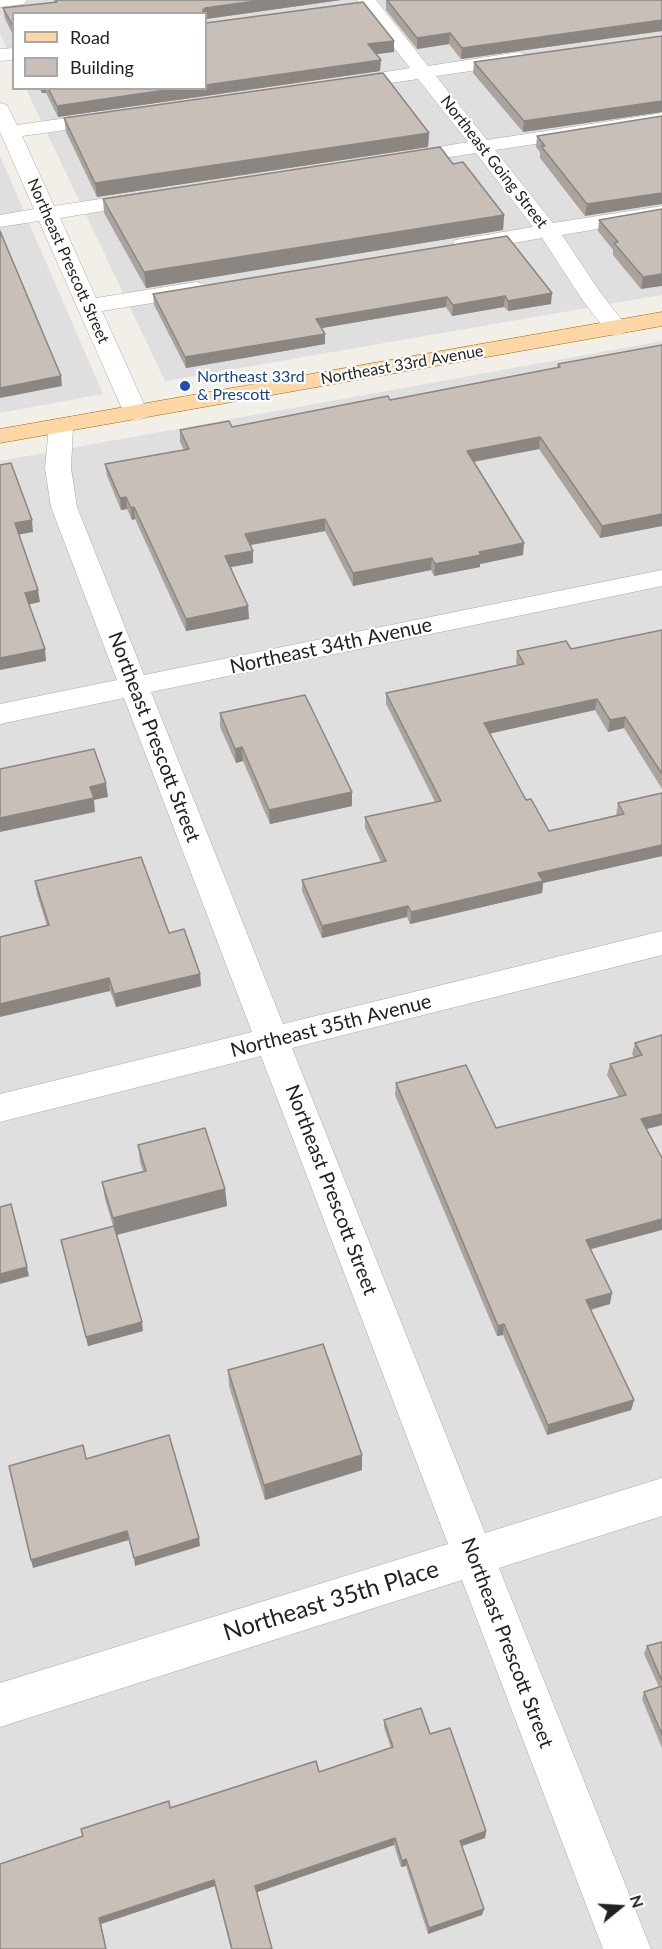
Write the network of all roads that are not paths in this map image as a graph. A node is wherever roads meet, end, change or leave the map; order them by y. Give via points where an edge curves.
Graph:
1 (18, 0) edge
2 (0, 2) edge
3 (368, 3) edge
4 (537, 56) edge
5 (423, 72) junction
6 (329, 86) edge
7 (0, 109) edge
8 (128, 115) edge
9 (662, 119) edge
10 (10, 132) junction
11 (482, 146) junction
12 (380, 162) edge
13 (168, 195) edge
14 (662, 212) edge
15 (46, 213) junction
16 (0, 221) edge
17 (548, 231) junction
18 (442, 248) edge
19 (218, 285) edge
20 (89, 306) junction
21 (662, 319) edge
22 (616, 328) junction
23 (136, 413) junction
24 (61, 426) junction
25 (0, 436) edge
26 (662, 578) edge
27 (135, 686) junction
28 (0, 714) edge
29 (662, 943) edge
30 (273, 1040) junction
31 (0, 1108) edge
32 (662, 1497) edge
33 (473, 1556) junction
34 (0, 1705) edge
35 (627, 1949) edge

1 - 2 street
3 - 5 street, Northeast Going Street
4 - 5 street
5 - 6 street
5 - 11 street, Northeast Going Street
7 - 10 street, Northeast Prescott Street
8 - 10 street
9 - 11 street
10 - 15 street, Northeast Prescott Street
11 - 12 street
11 - 17 street, Northeast Going Street
13 - 15 street
14 - 17 street
15 - 16 street
15 - 20 street, Northeast Prescott Street
17 - 18 street
17 - 22 street, Northeast Going Street
19 - 20 street
20 - 23 street, Northeast Prescott Street
21 - 22 main road, Northeast 33rd Avenue
22 - 23 main road, Northeast 33rd Avenue
23 - 24 main road, Northeast 33rd Avenue
24 - 25 main road, Northeast 33rd Avenue
24 - 27 street, Northeast Prescott Street via 58,468 64,507
26 - 27 street, Northeast 34th Avenue
27 - 28 street, Northeast 34th Avenue
27 - 30 street, Northeast Prescott Street
29 - 30 street, Northeast 35th Avenue
30 - 31 street, Northeast 35th Avenue
30 - 33 street, Northeast Prescott Street
32 - 33 street, Northeast 35th Place
33 - 34 street, Northeast 35th Place
33 - 35 street, Northeast Prescott Street

